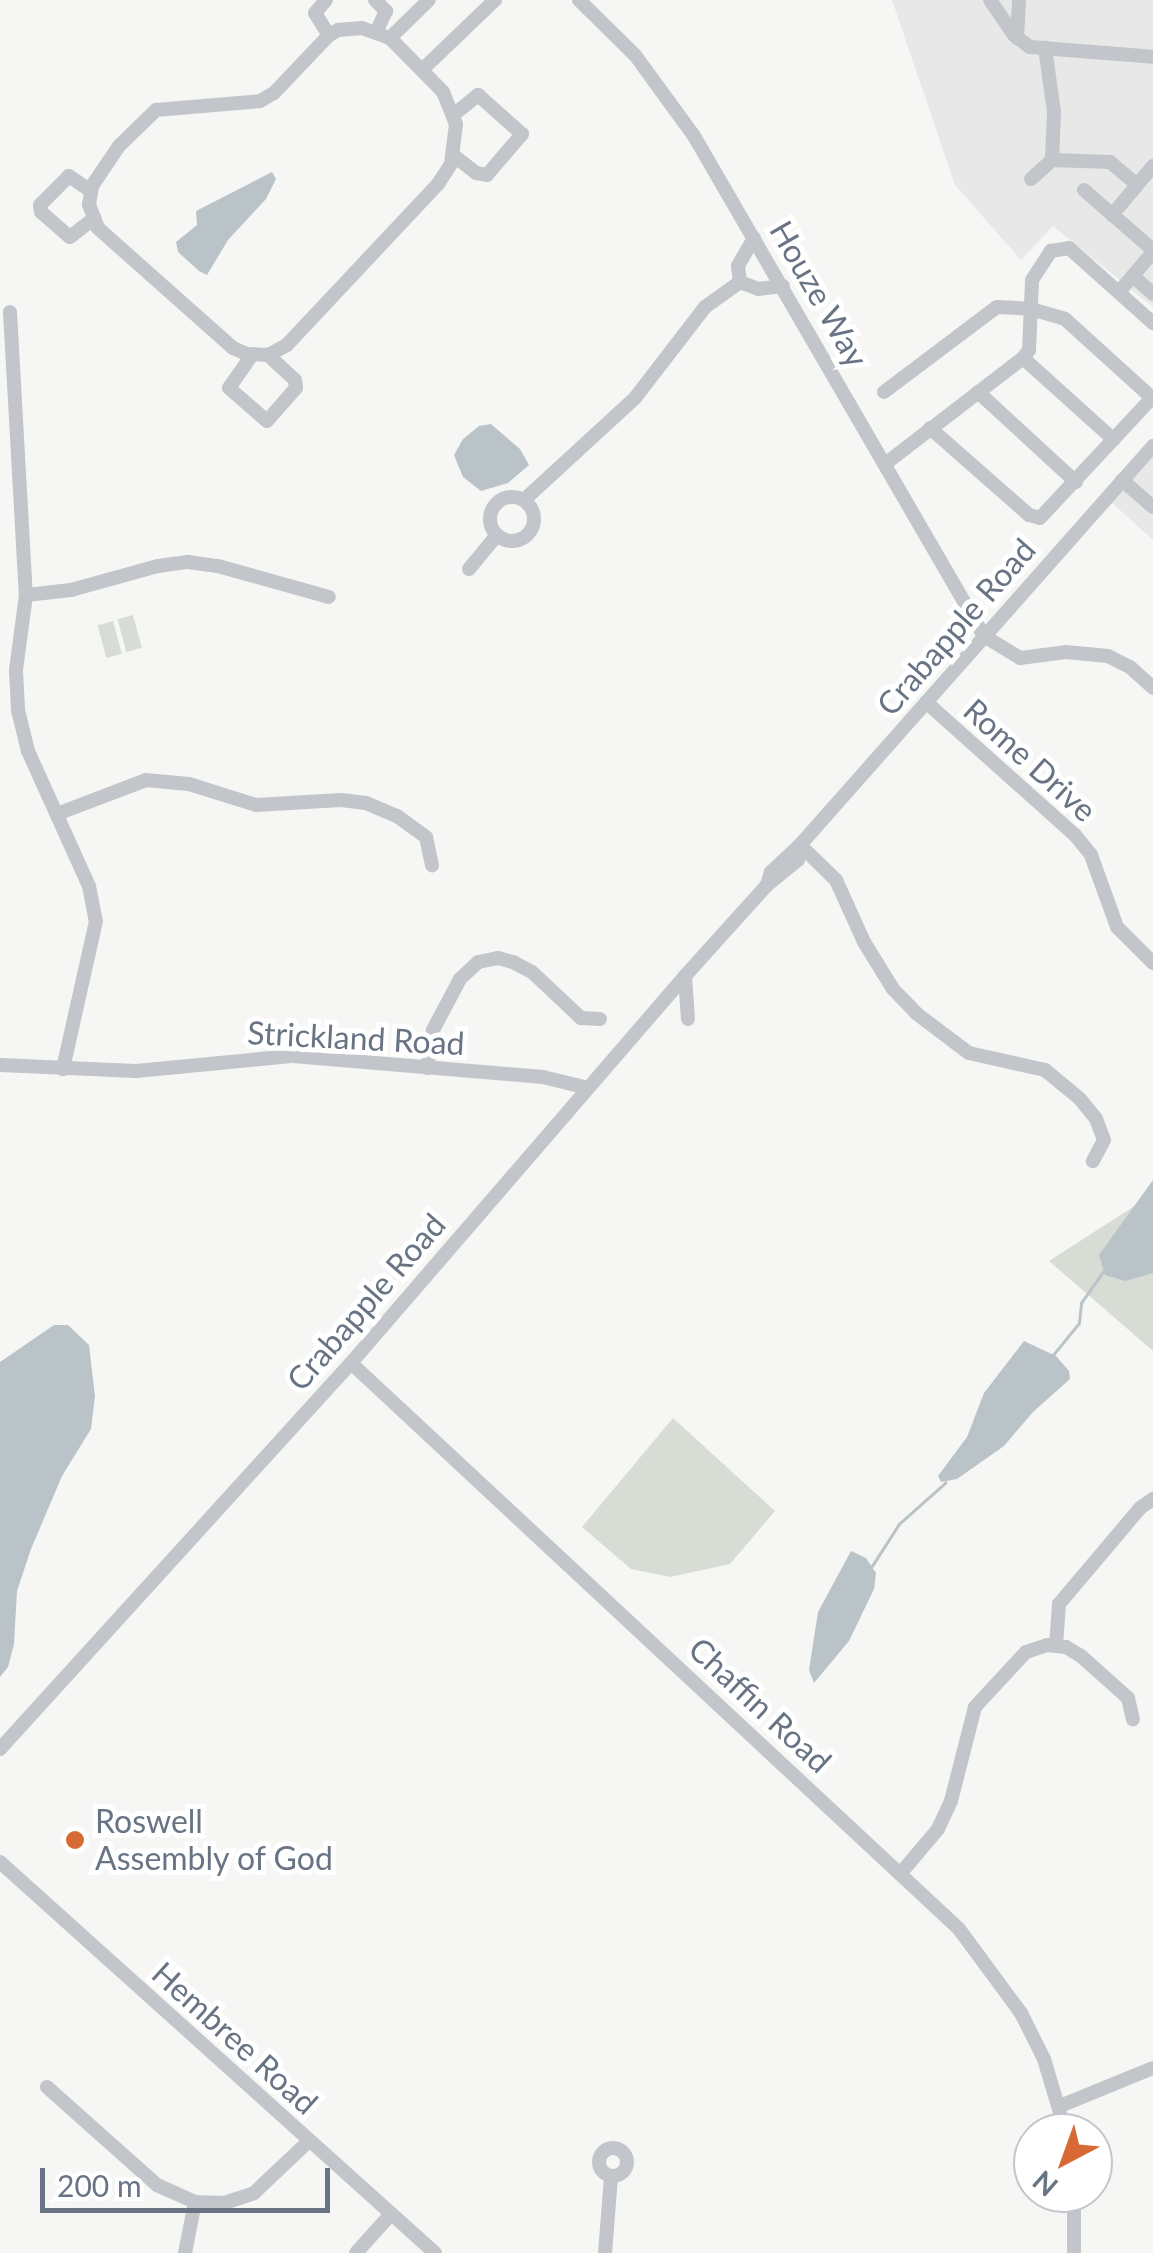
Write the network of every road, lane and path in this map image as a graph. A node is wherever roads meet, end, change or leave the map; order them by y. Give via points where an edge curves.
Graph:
1 (326, 0) edge
2 (375, 0) edge
3 (429, 0) edge
4 (495, 0) edge
5 (579, 0) edge
6 (990, 0) edge
7 (1019, 0) edge
8 (329, 35) junction
9 (383, 36) junction
10 (1017, 38) junction
11 (1046, 48) junction
12 (1153, 57) edge
13 (423, 68) junction
14 (453, 115) junction
15 (453, 155) junction
16 (1052, 160) junction
17 (1153, 166) edge
18 (1031, 179) dead end
19 (1137, 186) junction
20 (1084, 190) dead end
21 (92, 191) junction
22 (1112, 215) junction
23 (94, 218) junction
24 (754, 238) junction
25 (1153, 252) edge
26 (1133, 276) junction
27 (740, 282) junction
28 (782, 286) junction
29 (1118, 292) junction
30 (1153, 294) edge
31 (1031, 309) junction
32 (10, 312) dead end
33 (1153, 323) edge
34 (252, 355) junction
35 (268, 355) junction
36 (1024, 358) junction
37 (884, 392) dead end
38 (978, 392) junction
39 (1152, 398) edge
40 (930, 428) junction
41 (1114, 440) junction
42 (1153, 446) edge
43 (885, 464) junction
44 (1122, 480) junction
45 (1076, 482) junction
46 (1150, 499) edge
47 (524, 500) junction
48 (497, 535) junction
49 (469, 569) dead end
50 (26, 595) junction
51 (329, 597) dead end
52 (984, 636) junction
53 (1153, 688) edge
54 (926, 702) junction
55 (56, 814) junction
56 (800, 845) junction
57 (432, 864) dead end
58 (1153, 963) edge
59 (685, 976) junction
60 (600, 1019) dead end
61 (688, 1019) dead end
62 (0, 1065) edge
63 (427, 1068) junction
64 (63, 1069) junction
65 (544, 1077) junction
66 (588, 1088) junction
67 (562, 1118) junction
68 (1093, 1161) dead end
69 (368, 1344) junction
70 (351, 1364) junction
71 (370, 1381) junction
72 (1153, 1499) edge
73 (1056, 1646) junction
74 (1133, 1720) dead end
75 (0, 1748) edge
76 (0, 1862) edge
77 (900, 1874) junction
78 (1153, 2068) edge
79 (47, 2087) dead end
80 (1060, 2106) junction
81 (1062, 2113) edge
82 (309, 2141) junction
83 (612, 2176) dead end
84 (195, 2202) junction
85 (1074, 2213) edge
86 (391, 2214) junction
87 (185, 2253) edge
88 (356, 2253) edge
89 (435, 2253) edge
90 (606, 2253) edge
91 (1074, 2253) edge

1 - 8 street via 316,13
2 - 9 street via 386,11
3 - 9 street
4 - 13 street
5 - 24 street, Houze Way via 666,94
6 - 10 street
7 - 10 street
8 - 9 street via 362,28
8 - 21 street via 260,102 168,106 144,117
9 - 13 street
10 - 11 street
11 - 12 street
11 - 16 street
13 - 14 street
14 - 15 street
14 - 15 street via 478,95 522,134 487,175
15 - 35 street via 438,184 317,316
16 - 18 street
16 - 19 street via 1110,162
17 - 19 street
19 - 22 street
20 - 22 street
21 - 23 street
21 - 23 street via 70,176 40,205 70,237
22 - 25 street
23 - 34 street via 155,282 232,348
24 - 27 street via 738,266
24 - 28 street, Houze Way
25 - 26 street
26 - 29 street
26 - 30 street
27 - 28 street via 758,289
27 - 47 street via 704,307 635,398
28 - 43 street, Houze Way
29 - 31 street via 1064,247 1036,269
29 - 33 street
31 - 36 street
31 - 37 street via 988,311
31 - 39 street via 1065,319
32 - 50 street
34 - 35 street
34 - 35 street via 229,388 267,421 296,388
36 - 38 street
36 - 41 street
38 - 40 street
38 - 45 street
39 - 41 street
40 - 43 street
40 - 45 street via 1035,518 1045,517
41 - 45 street
42 - 44 street, Crabapple Road
43 - 52 street, Houze Way
44 - 46 street
44 - 52 street, Crabapple Road
47 - 48 street via 510,496 492,508
47 - 48 street via 534,518 530,532 510,541
48 - 49 street
50 - 51 street via 188,562
50 - 55 street via 18,710
52 - 53 street via 1020,658 1108,656
52 - 54 street, Crabapple Road
54 - 56 street, Crabapple Road
54 - 58 street, Rome Drive via 1075,834 1091,855 1117,928
55 - 57 street via 146,780 188,784 256,805 366,803 426,837
55 - 64 street via 89,886 96,921
56 - 59 street, Crabapple Road via 798,860
56 - 68 street via 836,880 893,990 917,1014 969,1053 1045,1070 1080,1099 1104,1140
59 - 61 street
59 - 66 street, Crabapple Road
60 - 63 street via 581,1018 514,962 478,962 460,978 433,1030
62 - 64 street, Strickland Road
63 - 64 street, Strickland Road via 293,1056 136,1072
63 - 65 street, Strickland Road
65 - 66 street, Strickland Road
65 - 67 street via 560,1089
66 - 67 street, Crabapple Road
67 - 69 street, Crabapple Road
69 - 70 street, Crabapple Road
69 - 71 street
70 - 71 street, Chaffin Road
70 - 75 street, Crabapple Road
71 - 77 street, Chaffin Road
72 - 73 street via 1059,1604
73 - 74 street via 1081,1656 1128,1698
73 - 77 street via 1014,1661 975,1707 951,1800 915,1865
76 - 82 street, Hembree Road
77 - 80 street, Chaffin Road via 993,1969 1026,2023
78 - 80 street
79 - 84 street via 156,2184
80 - 81 street, Chaffin Road
82 - 84 street via 254,2193
82 - 86 street, Hembree Road
83 - 90 street
84 - 87 street
85 - 91 street
86 - 88 street
86 - 89 street, Hembree Road

